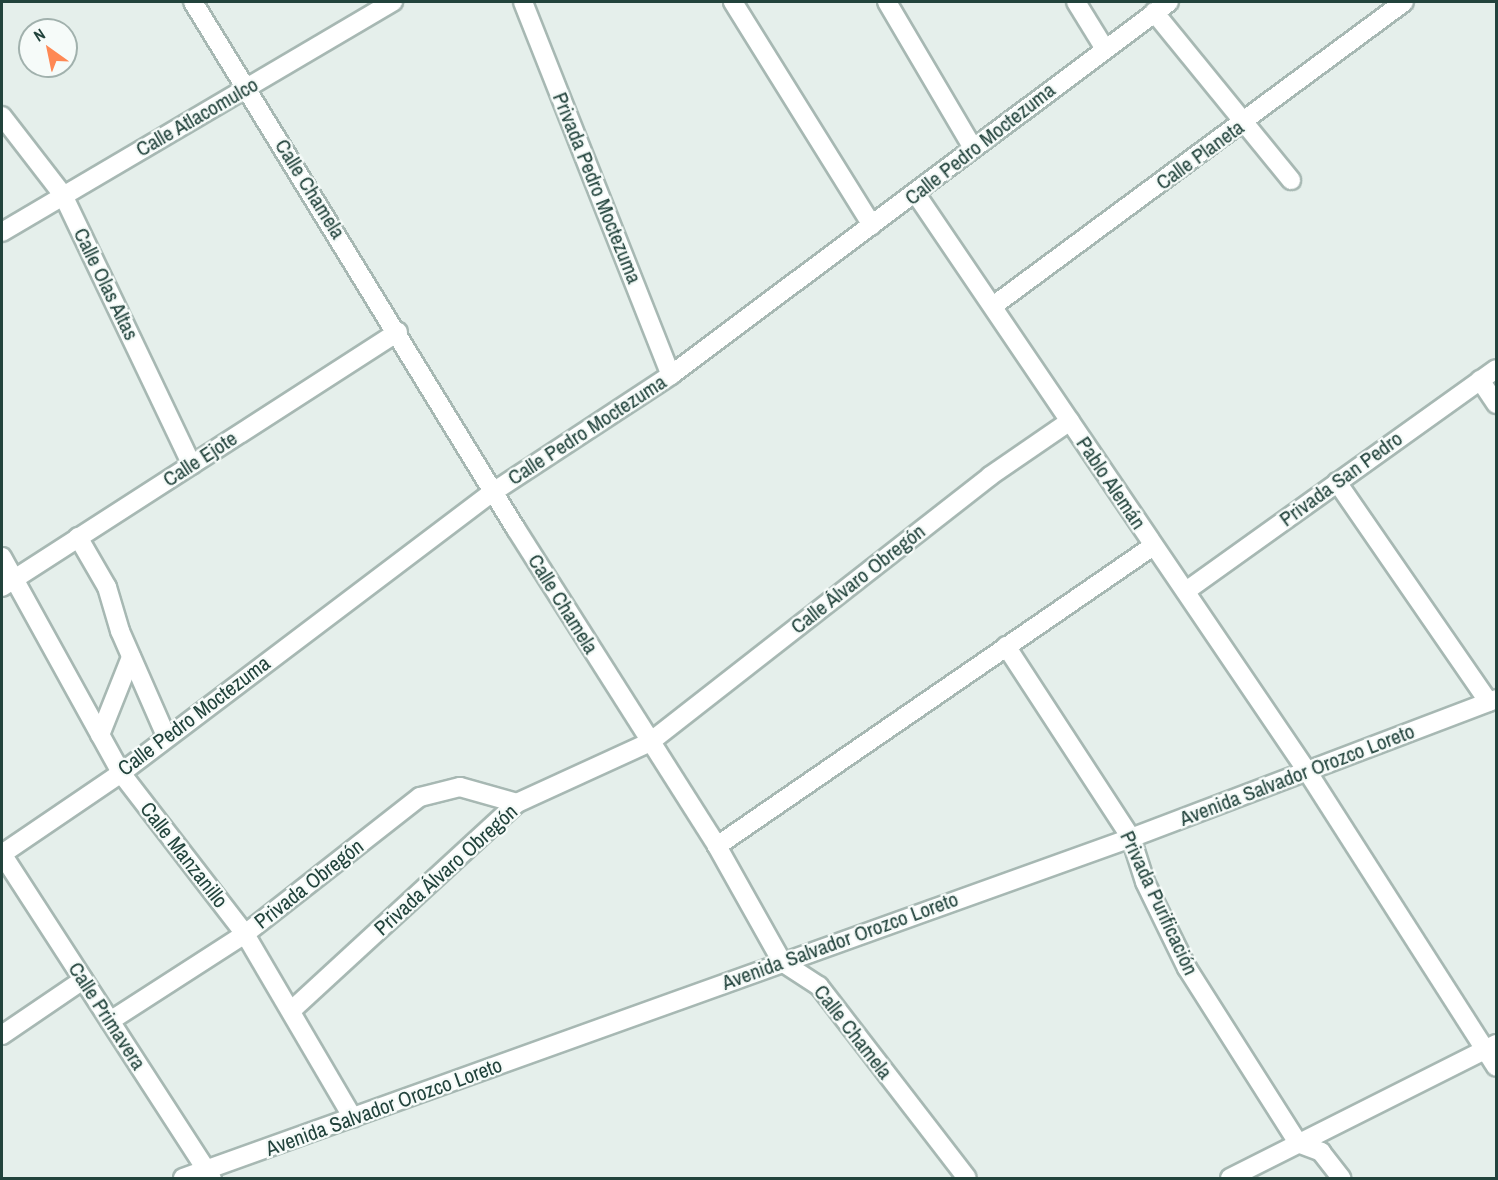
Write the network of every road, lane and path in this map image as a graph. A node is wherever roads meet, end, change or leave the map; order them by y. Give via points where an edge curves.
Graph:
1 (193, 2) edge
2 (393, 2) edge
3 (523, 2) edge
4 (733, 2) edge
5 (887, 2) edge
6 (1076, 2) edge
7 (1169, 2) edge
8 (1404, 2) edge
9 (1154, 12) junction
10 (1105, 49) junction
11 (248, 88) junction
12 (2, 116) edge
13 (1242, 124) junction
14 (973, 148) junction
15 (1292, 180) dead end
16 (916, 194) junction
17 (63, 195) junction
18 (872, 225) junction
19 (2, 232) edge
20 (993, 306) junction
21 (398, 332) junction
22 (1497, 369) edge
23 (670, 375) junction
24 (1480, 380) junction
25 (1497, 404) edge
26 (1070, 421) junction
27 (192, 465) junction
28 (1337, 482) junction
29 (493, 492) junction
30 (78, 537) junction
31 (1154, 546) junction
32 (2, 557) edge
33 (7, 582) edge
34 (1185, 591) junction
35 (1006, 646) junction
36 (131, 657) junction
37 (1493, 701) edge
38 (100, 735) junction
39 (166, 736) junction
40 (650, 742) junction
41 (1307, 771) junction
42 (121, 773) junction
43 (517, 803) junction
44 (1131, 837) junction
45 (717, 846) junction
46 (2, 854) edge
47 (245, 934) junction
48 (782, 962) junction
49 (83, 980) junction
50 (293, 1009) junction
51 (110, 1021) junction
52 (2, 1035) edge
53 (1491, 1047) edge
54 (1497, 1067) edge
55 (353, 1118) junction
56 (1298, 1143) junction
57 (210, 1175) edge
58 (183, 1179) edge
59 (966, 1179) edge
60 (1230, 1179) edge
61 (1341, 1179) edge

1 - 11 street, Calle Chamela
2 - 11 street, Calle Atlacomulco
3 - 23 street, Privada Pedro Moctezuma
4 - 18 street
5 - 14 street
6 - 10 street
7 - 9 street, Calle Pedro Moctezuma
8 - 13 street, Calle Planeta
9 - 10 street, Calle Pedro Moctezuma
9 - 13 street
10 - 14 street, Calle Pedro Moctezuma
11 - 17 street, Calle Atlacomulco
11 - 21 street, Calle Chamela
12 - 17 street, Calle Olas Altas
13 - 15 street
13 - 20 street, Calle Planeta
14 - 16 street, Calle Pedro Moctezuma
16 - 18 street, Calle Pedro Moctezuma
16 - 20 street, Pablo Alemán
17 - 19 street, Calle Atlacomulco
17 - 27 street, Calle Olas Altas
18 - 23 street, Calle Pedro Moctezuma
20 - 26 street, Pablo Alemán
21 - 27 street, Calle Ejote
21 - 29 street, Calle Chamela
22 - 24 street, Privada San Pedro
23 - 29 street, Calle Pedro Moctezuma
24 - 25 street
24 - 28 street, Privada San Pedro
26 - 31 street, Pablo Alemán
26 - 40 street, Calle Álvaro Obregón via 990,476
27 - 30 street, Calle Ejote
28 - 34 street, Privada San Pedro
28 - 37 street
29 - 39 street, Calle Pedro Moctezuma
29 - 40 street, Calle Chamela
30 - 33 street, Calle Ejote
30 - 36 street via 107,587
31 - 34 street, Pablo Alemán
31 - 35 street
32 - 33 street, Calle Manzanillo
33 - 38 street, Calle Manzanillo
34 - 41 street, Pablo Alemán
35 - 44 street, Privada Purificación
35 - 45 street
36 - 38 street
36 - 39 street
37 - 41 street, Avenida Salvador Orozco Loreto
38 - 42 street, Calle Manzanillo
39 - 42 street, Calle Pedro Moctezuma
40 - 43 street, Privada Álvaro Obregón
40 - 45 street, Calle Chamela
41 - 44 street, Avenida Salvador Orozco Loreto
41 - 53 street, Pablo Alemán
42 - 46 street, Calle Pedro Moctezuma
42 - 47 street, Calle Manzanillo
43 - 47 street, Privada Obregón via 460,786 420,797
43 - 50 street, Privada Álvaro Obregón
44 - 48 street, Avenida Salvador Orozco Loreto
44 - 56 street, Privada Purificación via 1145,882 1186,968
45 - 48 street, Calle Chamela
46 - 49 street, Calle Primavera
47 - 50 street, Calle Manzanillo
47 - 51 street, Privada Obregón
48 - 55 street, Avenida Salvador Orozco Loreto
48 - 59 street, Calle Chamela via 819,986
49 - 51 street, Calle Primavera
49 - 52 street
50 - 55 street, Calle Manzanillo
51 - 57 street, Calle Primavera
53 - 54 street, Pablo Alemán
53 - 56 street
55 - 57 street, Avenida Salvador Orozco Loreto
56 - 60 street
56 - 61 street via 1321,1152
57 - 58 street, Avenida Salvador Orozco Loreto

